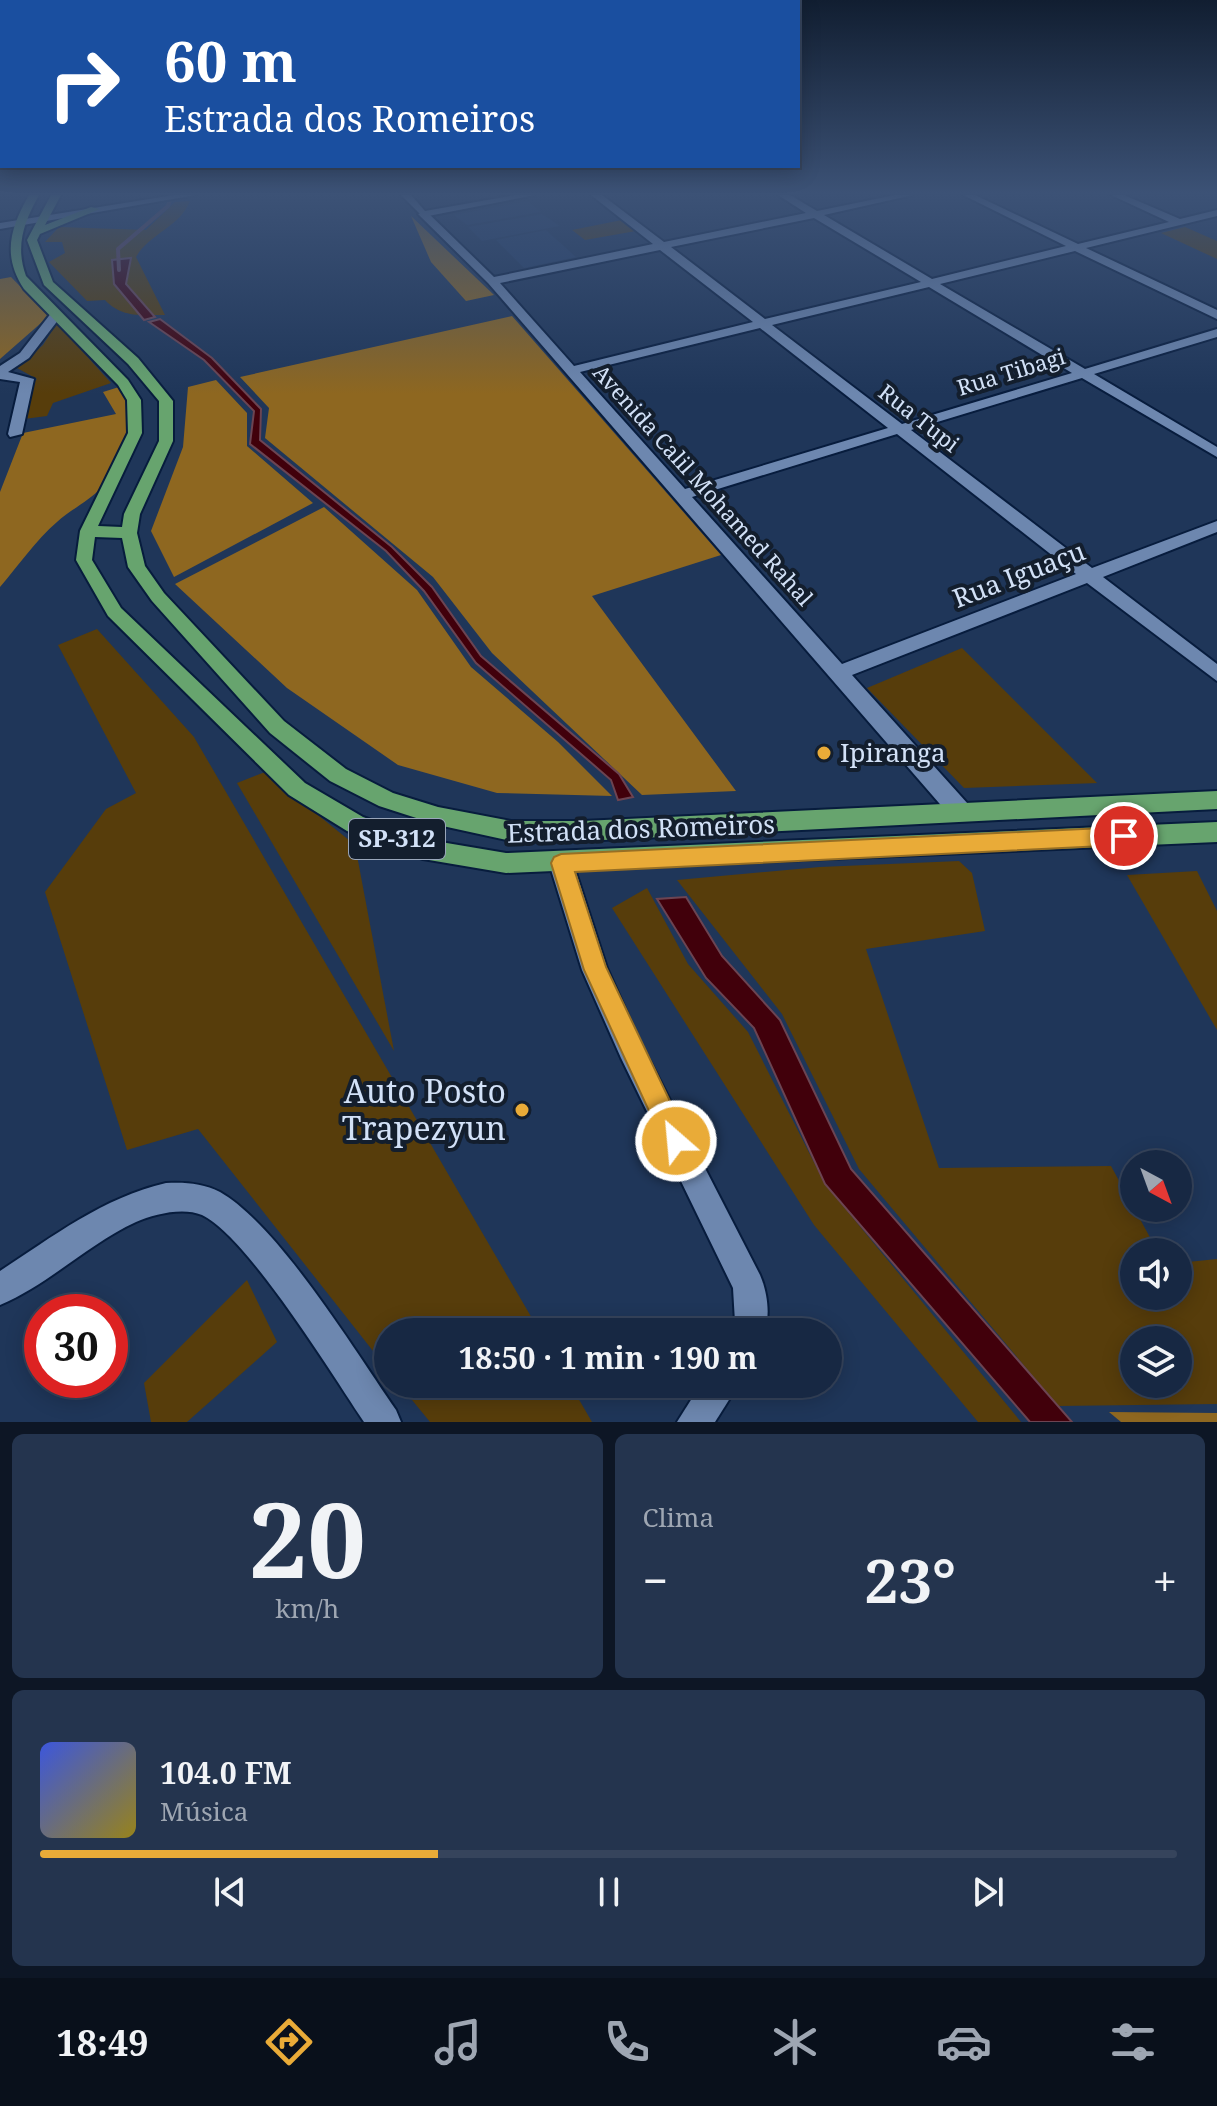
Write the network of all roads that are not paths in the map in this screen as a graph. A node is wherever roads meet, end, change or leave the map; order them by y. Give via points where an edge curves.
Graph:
1 (16, 261) edge
2 (39, 261) edge
3 (472, 261) edge
4 (587, 261) edge
5 (681, 261) edge
6 (895, 261) edge
7 (1015, 261) edge
8 (1107, 261) edge
9 (492, 281) junction
10 (930, 283) junction
11 (56, 315) junction
12 (1217, 315) edge
13 (763, 324) junction
14 (1217, 333) edge
15 (572, 370) junction
16 (0, 373) edge
17 (1084, 373) junction
18 (897, 429) junction
19 (15, 434) dead end
20 (1217, 453) edge
21 (681, 495) junction
22 (1217, 526) edge
23 (88, 531) junction
24 (129, 533) junction
25 (1088, 576) junction
26 (840, 672) junction
27 (1217, 674) edge
28 (1217, 800) edge
29 (960, 811) junction
30 (1217, 832) edge
31 (561, 863) junction
32 (0, 1289) edge
33 (751, 1318) edge
34 (712, 1398) edge
35 (384, 1422) edge
36 (694, 1422) edge

1 - 11 main road, Estrada dos Romeiros / SP-312 via 28,287
2 - 24 main road via 48,283 133,361 166,401 166,441 132,514
3 - 9 street, Avenida Calil Mohamed Rahal
4 - 9 street
5 - 13 street, Rua Tupi
6 - 10 street
7 - 10 street
8 - 12 street
9 - 15 street, Avenida Calil Mohamed Rahal
10 - 13 street
10 - 17 street
11 - 16 street via 35,345
11 - 23 main road, Estrada dos Romeiros / SP-312 via 134,400 135,433 127,456
13 - 15 street
13 - 18 street, Rua Tupi
14 - 17 street, Rua Tibagi
15 - 21 street, Avenida Calil Mohamed Rahal
16 - 19 street via 27,379
17 - 18 street, Rua Tibagi
17 - 20 street
18 - 21 street, Rua Tibagi
18 - 25 street, Rua Tupi
21 - 26 street, Avenida Calil Mohamed Rahal
22 - 25 street, Rua Iguaçu
23 - 24 main road
23 - 31 main road, Estrada dos Romeiros / SP-312 via 87,568 114,612 297,789 355,824 423,849 506,863
24 - 29 main road, Estrada dos Romeiros / SP-312 via 137,567 153,592 277,727 338,775 387,800 511,831
25 - 26 street, Rua Iguaçu
25 - 27 street, Rua Tupi
26 - 29 street, Avenida Calil Mohamed Rahal
28 - 29 main road, Estrada dos Romeiros / SP-312
30 - 31 main road, Estrada dos Romeiros / SP-312
31 - 33 street via 595,970 630,1049 749,1286
32 - 35 street via 115,1217 165,1198 208,1202 261,1254
34 - 36 street

